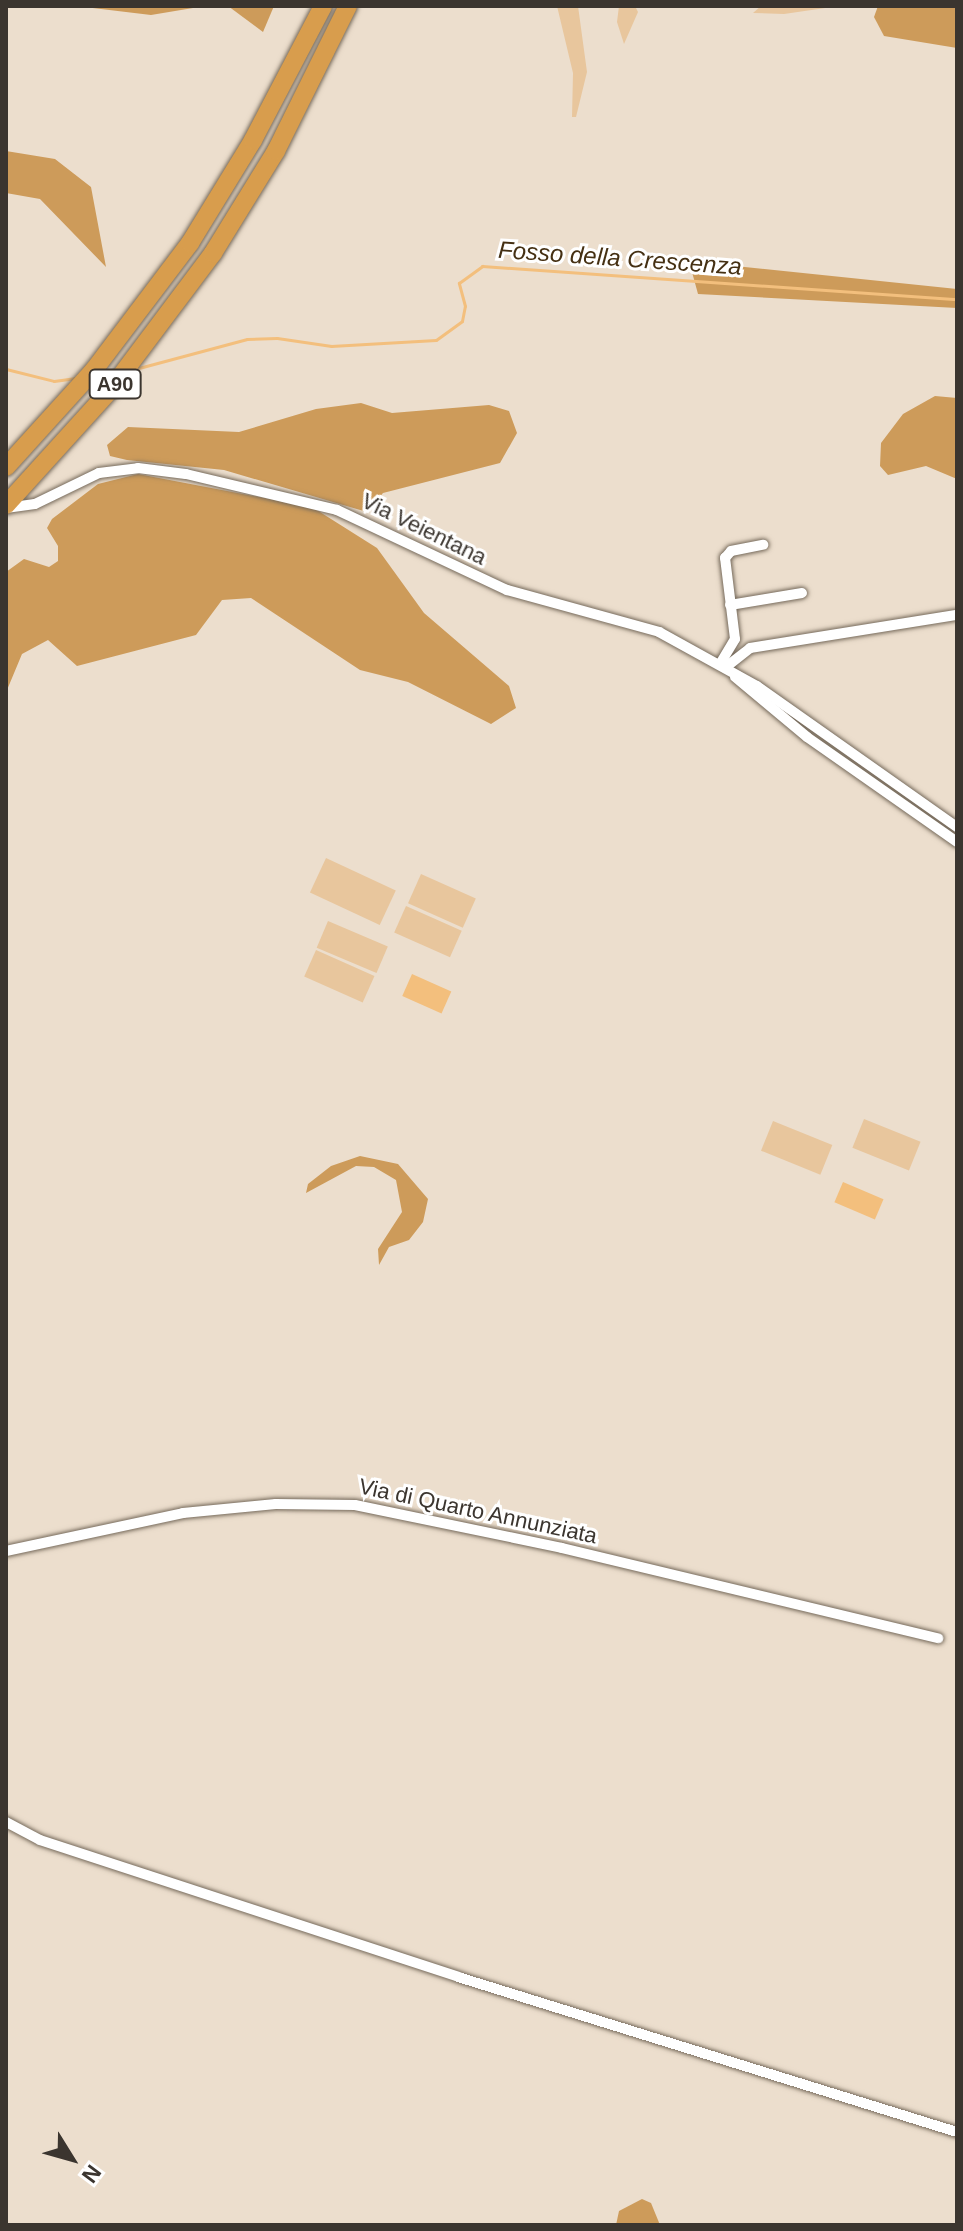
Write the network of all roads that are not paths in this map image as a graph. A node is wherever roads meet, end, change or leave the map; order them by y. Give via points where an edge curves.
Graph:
1 (323, 6) edge
2 (348, 6) edge
3 (6, 467) edge
4 (6, 507) edge
5 (763, 545) dead end
6 (802, 593) dead end
7 (730, 605) junction
8 (957, 615) edge
9 (723, 665) junction
10 (957, 827) edge
11 (957, 842) edge
12 (6, 1551) edge
13 (938, 1638) dead end
14 (6, 1822) edge
15 (957, 2132) edge

1 - 3 highway, A90 via 259,130 190,243 103,360
2 - 4 highway, A90 via 276,151 213,253 111,389
4 - 9 street, Via Veientana via 35,504 93,475 122,469 164,470 259,489 371,522 507,590 649,627
5 - 7 street via 727,553
6 - 7 street
7 - 9 street via 735,639
8 - 9 street via 750,648
9 - 10 street, Via Veientana
9 - 11 street, Via Veientana via 807,737
12 - 13 street, Via di Quarto Annunziata via 183,1513 276,1504 355,1505 562,1548
14 - 15 street via 40,1840 458,1977

